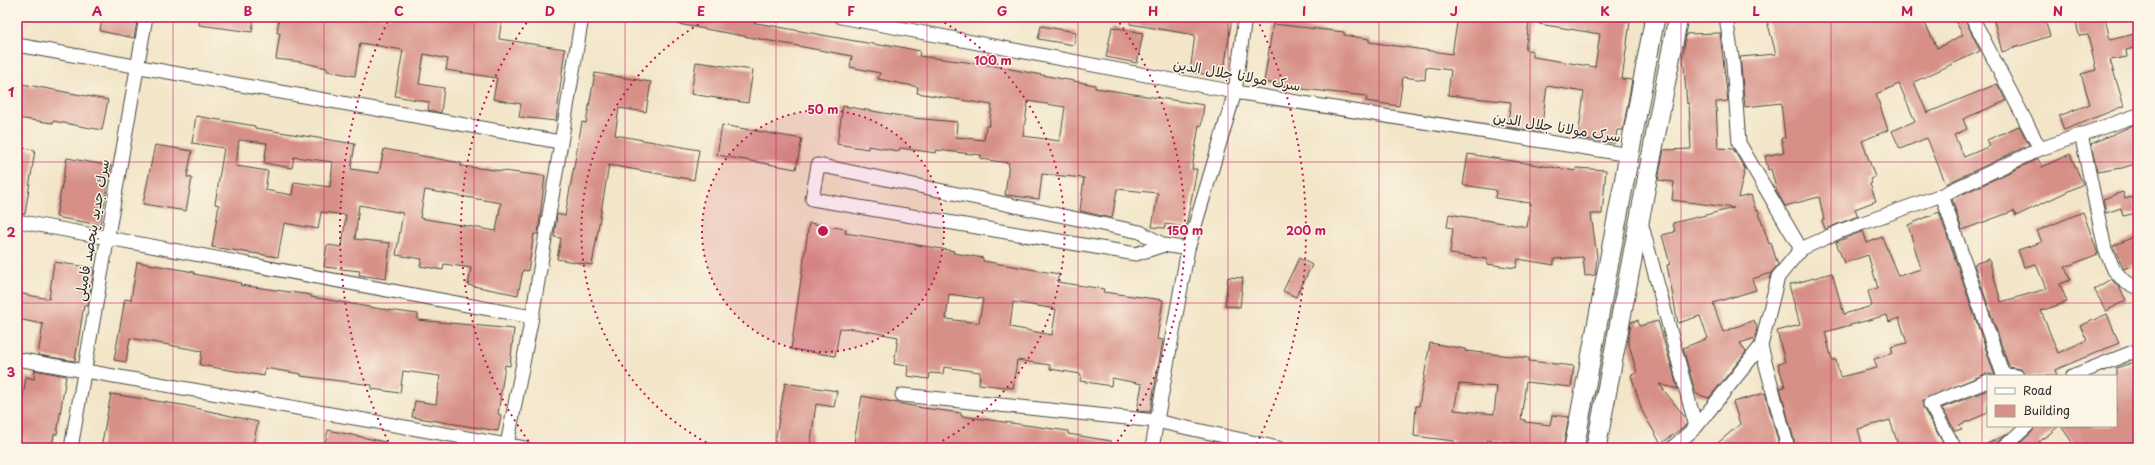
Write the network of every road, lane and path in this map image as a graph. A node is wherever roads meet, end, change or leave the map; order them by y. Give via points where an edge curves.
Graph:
1 (146, 17) edge
2 (582, 17) edge
3 (842, 17) edge
4 (1245, 17) edge
5 (1655, 17) edge
6 (1678, 17) edge
7 (1726, 17) edge
8 (1972, 17) edge
9 (17, 45) edge
10 (137, 67) junction
11 (1235, 92) junction
12 (2138, 115) edge
13 (2081, 134) junction
14 (560, 142) junction
15 (2040, 149) junction
16 (1630, 155) junction
17 (1623, 192) junction
18 (1942, 195) junction
19 (1644, 198) junction
20 (1640, 218) junction
21 (17, 221) edge
22 (1615, 234) junction
23 (107, 238) junction
24 (1636, 239) junction
25 (1164, 245) junction
26 (1188, 249) junction
27 (1801, 249) junction
28 (2136, 286) edge
29 (532, 316) junction
30 (1761, 346) junction
31 (2138, 350) edge
32 (17, 359) edge
33 (85, 371) junction
34 (2001, 375) edge
35 (2075, 375) edge
36 (1987, 381) edge
37 (902, 395) dead end
38 (1156, 422) junction
39 (1696, 427) junction
40 (2026, 427) edge
41 (507, 445) junction
42 (71, 448) edge
43 (525, 448) edge
44 (1152, 448) edge
45 (1278, 448) edge
46 (1574, 448) edge
47 (1596, 448) edge
48 (1672, 448) edge
49 (1788, 448) edge
50 (1955, 448) edge
51 (2003, 448) edge

1 - 10 street, سرك جدید پنجصد فامیلی
2 - 14 street
3 - 11 street, سرک مولانا جلال الدین
4 - 11 street
5 - 16 main road
6 - 19 main road
7 - 27 street via 1733,64 1738,143
8 - 15 street
9 - 10 street
10 - 14 street
10 - 23 street, سرك جدید پنجصد فامیلی
11 - 16 street, سرک مولانا جلال الدین
11 - 26 street
12 - 13 street
13 - 15 street
13 - 28 street via 2105,249 2114,270 2125,282
14 - 29 street
15 - 18 street
16 - 17 main road
17 - 19 main road
17 - 22 main road
18 - 27 street via 1843,230
18 - 34 street
19 - 20 main road
20 - 24 main road
20 - 39 street
21 - 23 street
22 - 24 main road
22 - 46 main road
23 - 29 street
23 - 33 street, سرك جدید پنجصد فامیلی
24 - 47 main road
25 - 25 street via 1136,254 812,199 818,165 1140,232
25 - 26 street
26 - 38 street
27 - 30 street via 1778,277
29 - 41 street
30 - 39 street
30 - 49 street
31 - 35 street
32 - 33 street
33 - 41 street
33 - 42 street, سرك جدید پنجصد فامیلی
36 - 50 street via 1930,404
37 - 38 street
38 - 44 street
38 - 45 street
39 - 48 street
40 - 51 street
41 - 43 street

